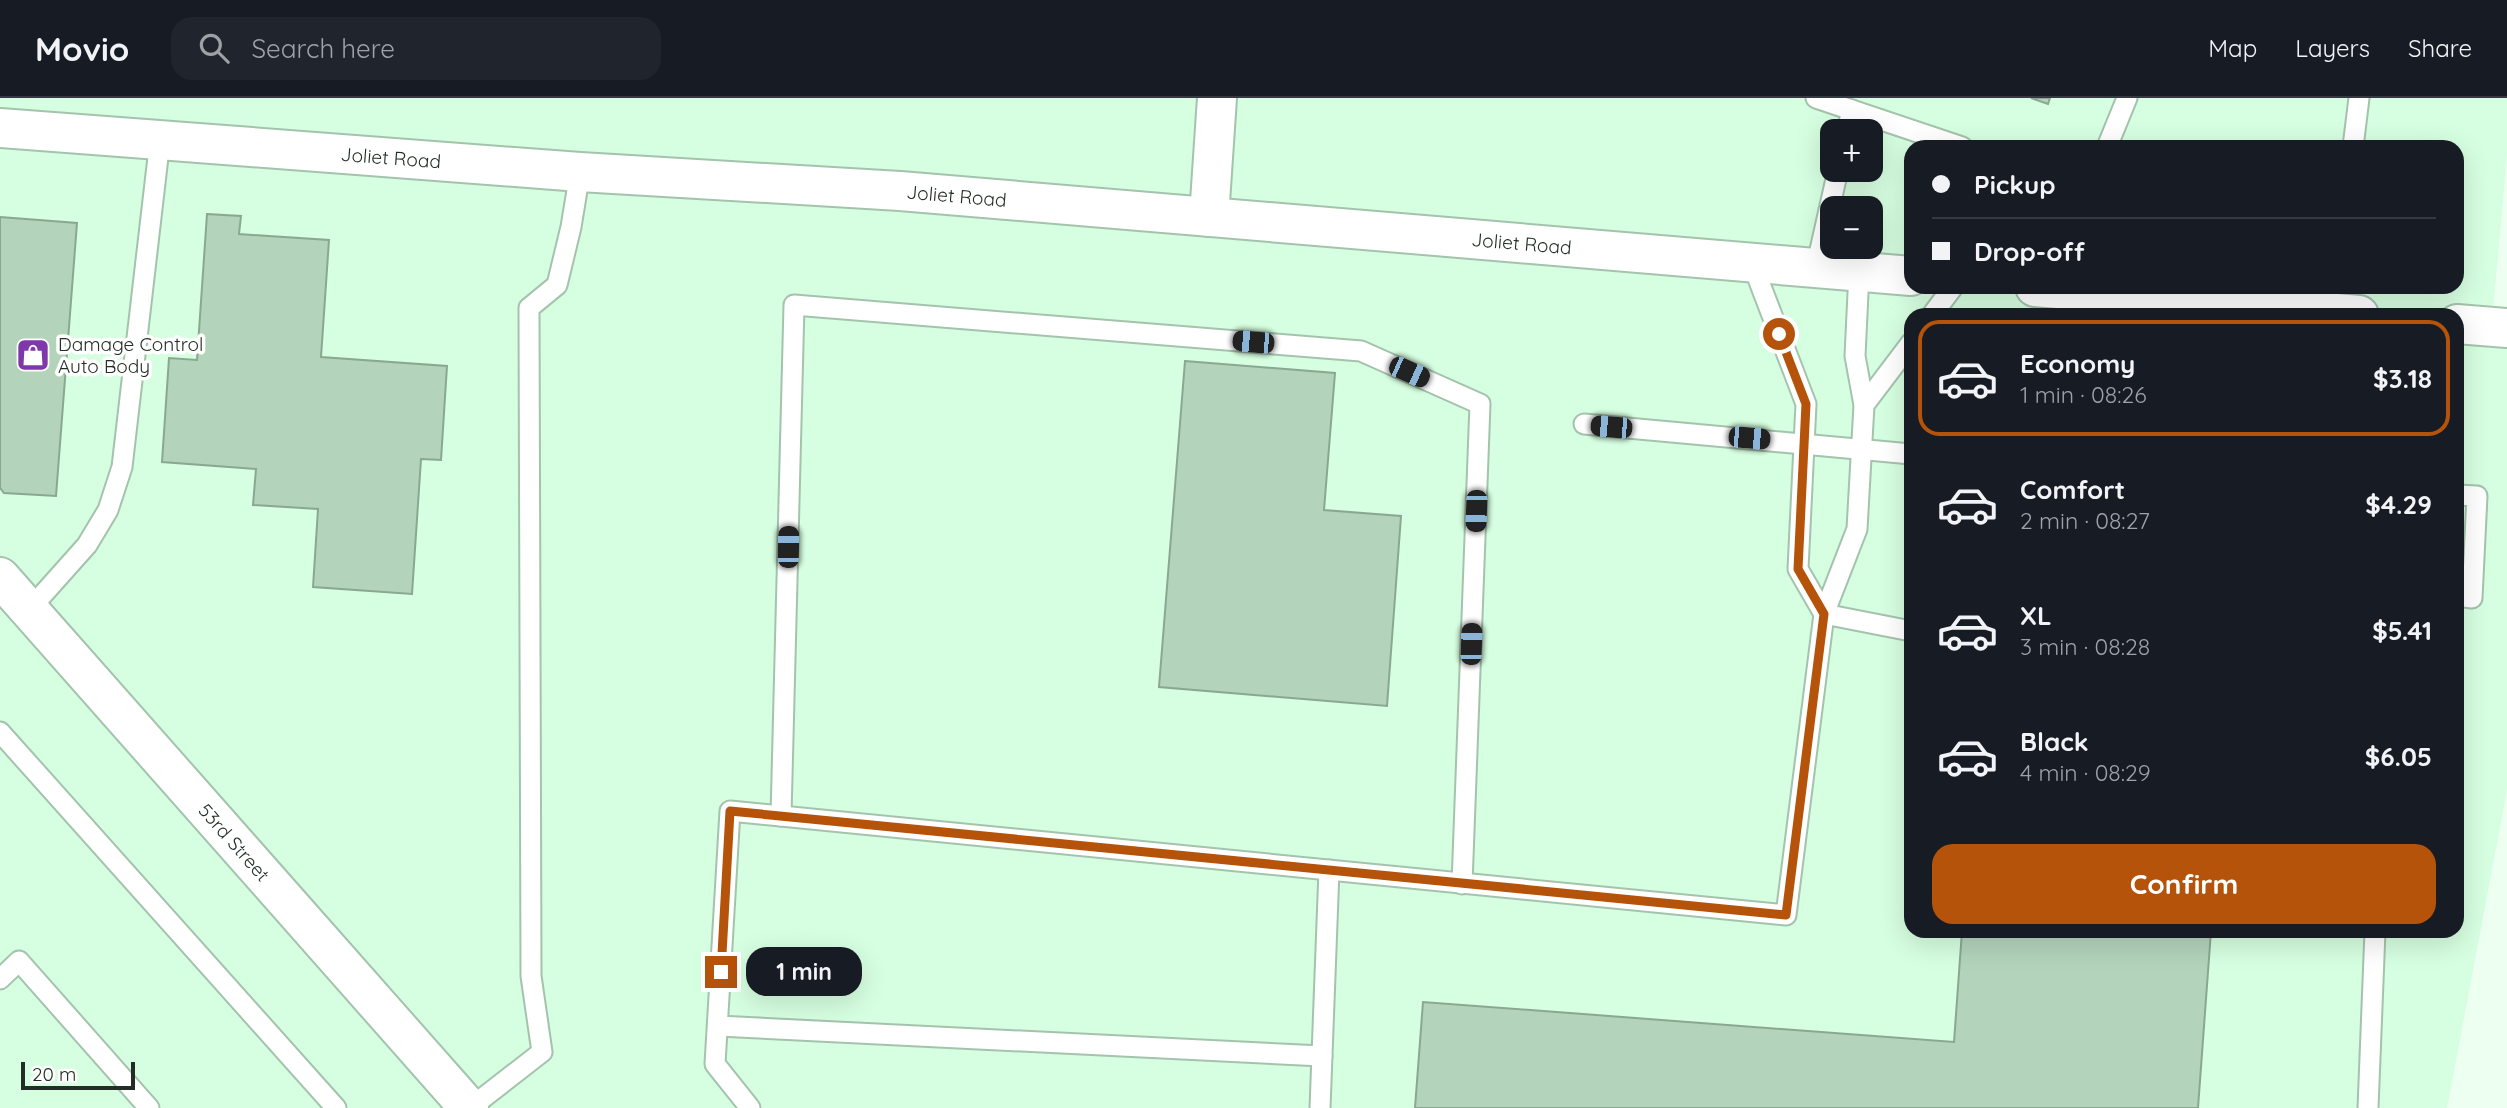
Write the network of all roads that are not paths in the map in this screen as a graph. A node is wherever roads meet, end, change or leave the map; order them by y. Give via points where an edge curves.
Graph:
1 (1216, 98) edge
2 (1816, 98) edge
3 (2127, 98) edge
4 (2359, 98) edge
5 (1852, 110) junction
6 (1850, 119) edge
7 (0, 128) edge
8 (160, 140) junction
9 (1941, 140) edge
10 (2110, 140) edge
11 (2354, 140) edge
12 (580, 172) junction
13 (1835, 182) edge
14 (1209, 217) junction
15 (1752, 263) junction
16 (1816, 268) junction
17 (1859, 272) junction
18 (1904, 275) edge
19 (2116, 294) edge
20 (2278, 308) edge
21 (2464, 325) edge
22 (2507, 328) edge
23 (1904, 352) edge
24 (1864, 405) junction
25 (1584, 424) dead end
26 (1804, 443) junction
27 (1861, 450) junction
28 (1904, 453) edge
29 (2464, 495) edge
30 (0, 577) edge
31 (2464, 597) edge
32 (29, 610) junction
33 (1824, 614) junction
34 (1904, 630) edge
35 (0, 732) edge
36 (781, 816) junction
37 (1329, 870) junction
38 (1462, 884) junction
39 (2375, 938) edge
40 (0, 979) edge
41 (718, 1026) junction
42 (1322, 1056) junction
43 (149, 1108) edge
44 (336, 1108) edge
45 (470, 1108) edge
46 (750, 1108) edge
47 (1320, 1108) edge
48 (2368, 1108) edge

1 - 14 main road
2 - 5 lane
3 - 10 lane
4 - 11 lane
5 - 6 lane
5 - 9 lane
7 - 8 main road, Joliet Road
8 - 12 main road, Joliet Road
8 - 32 lane via 122,467 108,510 87,545
12 - 14 main road, Joliet Road via 900,191
12 - 45 lane via 557,285 529,308 531,976 542,1052
13 - 16 lane
14 - 15 main road, Joliet Road
15 - 16 main road, Joliet Road
15 - 26 lane via 1806,404
16 - 17 main road, Joliet Road
17 - 18 main road, Joliet Road
17 - 24 lane via 1855,356
19 - 20 main road
21 - 22 main road
23 - 24 lane
24 - 27 lane
25 - 26 lane
26 - 27 lane
26 - 33 lane via 1798,569
27 - 28 lane
27 - 33 lane via 1857,529
29 - 31 lane via 2477,496 2472,598
30 - 32 main road, 53rd Street
32 - 45 main road, 53rd Street
33 - 34 lane
33 - 38 lane via 1786,915
35 - 44 lane
36 - 37 lane
36 - 38 lane via 794,305 1361,351 1480,404
36 - 41 lane via 730,811
37 - 38 lane
37 - 42 lane
39 - 48 lane
40 - 43 lane via 19,961
41 - 42 lane
41 - 46 lane via 715,1064
42 - 47 lane

